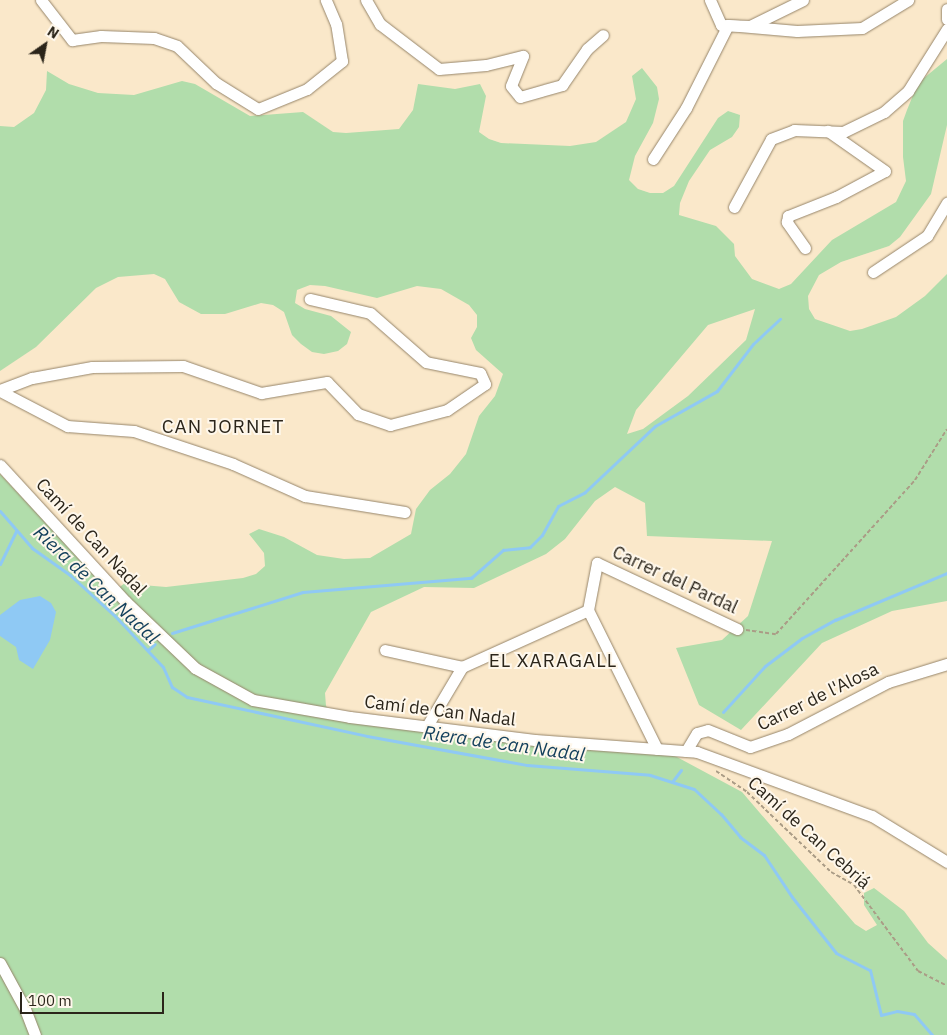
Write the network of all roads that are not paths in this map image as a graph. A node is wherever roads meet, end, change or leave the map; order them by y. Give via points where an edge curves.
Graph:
1 (41, 0) edge
2 (326, 0) edge
3 (366, 0) edge
4 (710, 0) edge
5 (803, 0) edge
6 (908, 0) edge
7 (947, 9) edge
8 (947, 19) edge
9 (728, 25) junction
10 (947, 28) edge
11 (603, 35) dead end
12 (828, 131) junction
13 (653, 159) dead end
14 (947, 203) edge
15 (734, 207) dead end
16 (805, 248) dead end
17 (873, 272) dead end
18 (310, 299) dead end
19 (0, 391) edge
20 (0, 465) edge
21 (405, 512) dead end
22 (588, 610) junction
23 (737, 629) road end
24 (385, 650) dead end
25 (947, 664) edge
26 (462, 667) junction
27 (427, 726) junction
28 (657, 749) junction
29 (686, 751) junction
30 (947, 862) edge
31 (0, 963) edge
32 (35, 1035) edge

1 - 2 street via 40,3 72,40 101,36 154,38 178,46 216,83 258,108 307,89 342,61 336,24
3 - 11 street via 380,24 439,69 486,65 523,56 511,86 520,97 562,85 587,49
4 - 9 street via 722,25
5 - 9 street via 750,26
6 - 9 street via 862,28 797,31
7 - 8 street
9 - 13 street via 686,108
10 - 12 street via 908,91 884,112 843,132
12 - 15 street via 794,130 771,139
12 - 16 street via 885,171 836,197 788,216 787,222
14 - 17 street via 927,236
18 - 19 street via 370,313 426,362 480,373 485,384 447,410 390,425 358,414 327,382 261,393 183,366 92,367 32,378
19 - 21 street via 67,426 134,431 233,464 306,496
20 - 27 street, Camí de Can Nadal via 126,601 195,668 253,700
22 - 23 street, Carrer del Pardal via 597,563
22 - 26 street
22 - 28 street
24 - 26 street
25 - 29 street, Carrer de l'Alosa via 888,682 788,734 750,748 708,730 697,733
26 - 27 street
27 - 28 street, Camí de Can Nadal via 535,740
28 - 29 street, Camí de Can Nadal
29 - 30 street, Camí de Can Nadal via 697,752 872,816
31 - 32 street via 25,1008

